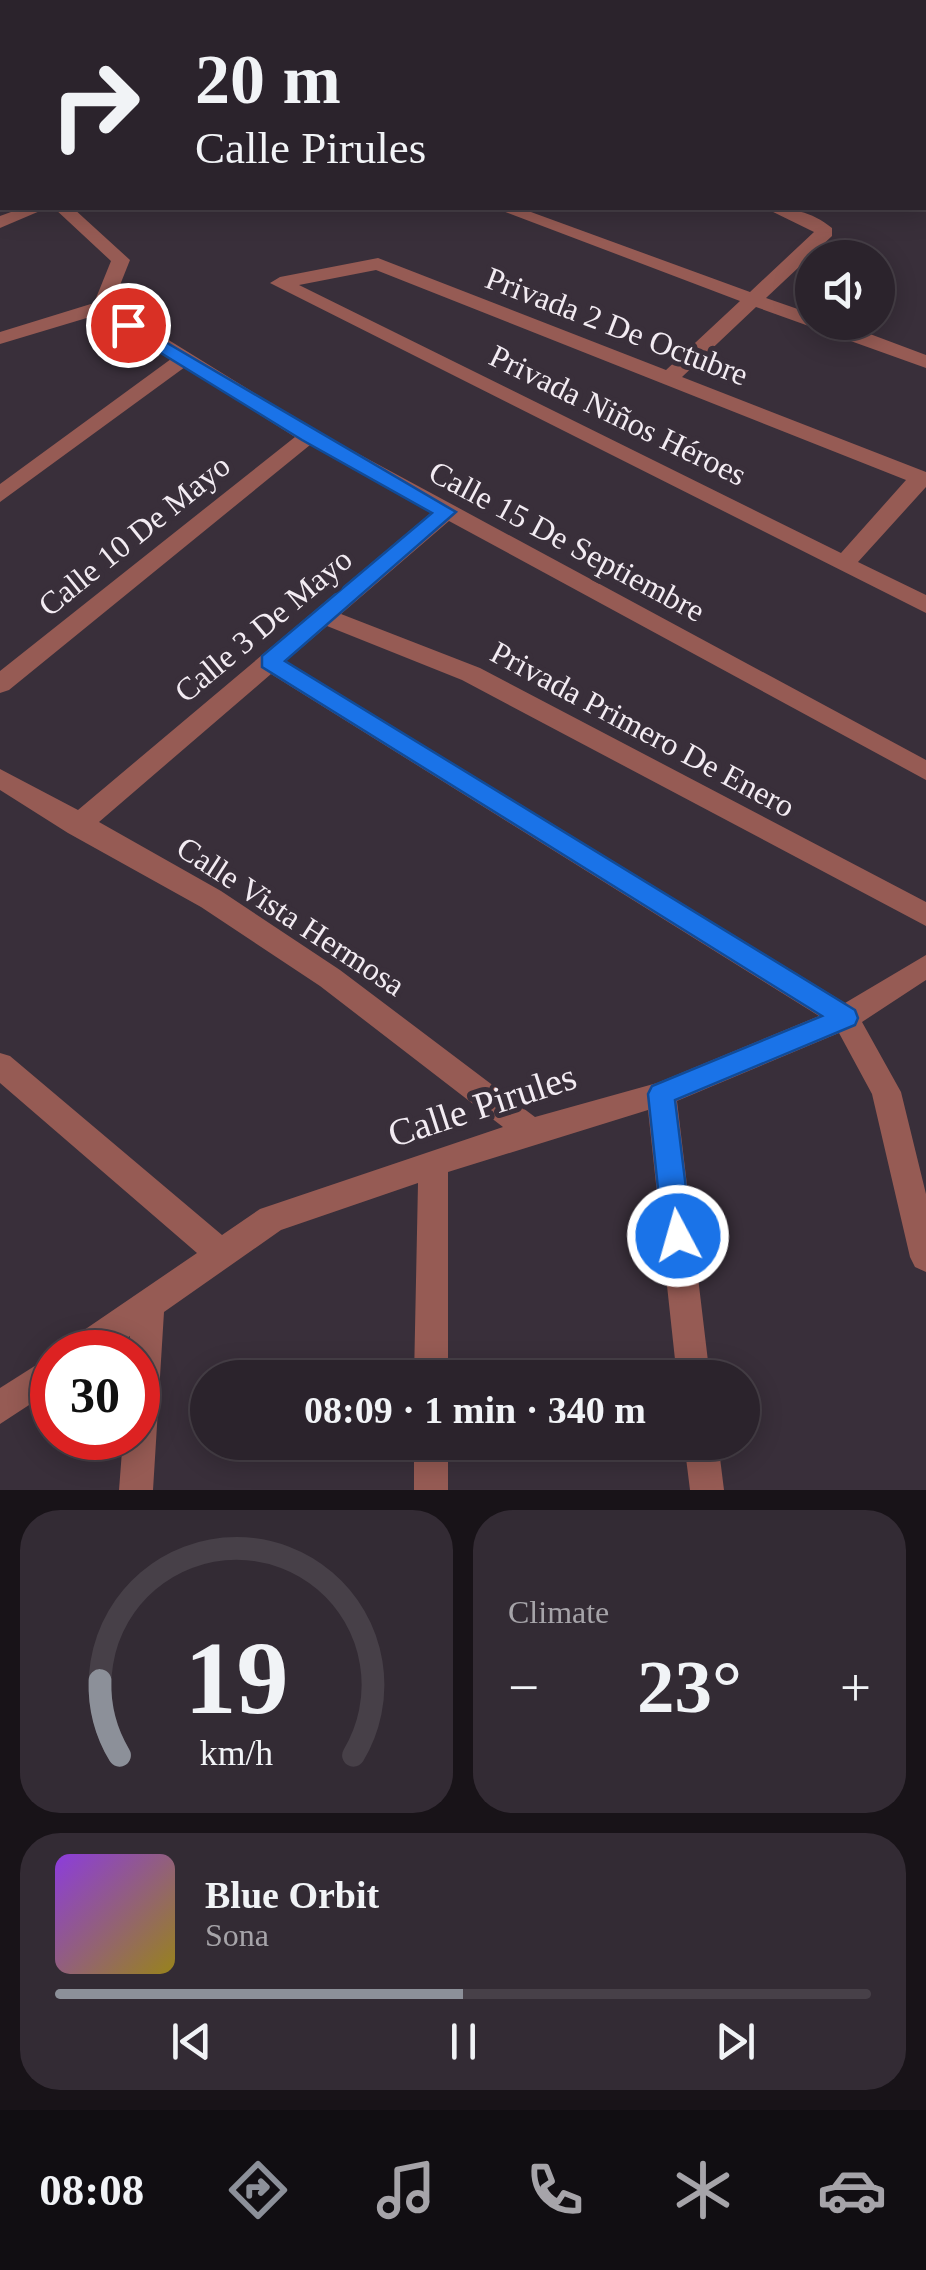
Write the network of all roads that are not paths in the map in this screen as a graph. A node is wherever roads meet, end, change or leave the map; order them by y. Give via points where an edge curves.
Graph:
1 (33, 210) edge
2 (64, 210) edge
3 (509, 210) edge
4 (780, 210) edge
5 (0, 222) edge
6 (280, 283) joint
7 (751, 298) junction
8 (102, 308) junction
9 (795, 314) edge
10 (0, 338) edge
11 (865, 340) edge
12 (182, 360) junction
13 (926, 362) edge
14 (668, 378) junction
15 (309, 436) junction
16 (923, 479) edge
17 (0, 494) edge
18 (446, 512) junction
19 (844, 564) junction
20 (926, 605) edge
21 (324, 616) junction
22 (270, 662) junction
23 (0, 684) edge
24 (926, 771) edge
25 (0, 778) edge
26 (76, 826) junction
27 (926, 915) edge
28 (926, 966) edge
29 (846, 1018) junction
30 (0, 1065) edge
31 (661, 1094) junction
32 (530, 1131) junction
33 (432, 1165) junction
34 (220, 1254) junction
35 (926, 1258) edge
36 (148, 1304) junction
37 (111, 1330) edge
38 (431, 1360) edge
39 (692, 1360) edge
40 (30, 1387) edge
41 (0, 1408) edge
42 (431, 1460) edge
43 (703, 1460) edge
44 (136, 1490) edge
45 (431, 1490) edge
46 (707, 1490) edge

1 - 5 street
2 - 8 street via 120,260
3 - 7 street
4 - 7 street via 812,220 825,232
6 - 14 street, Privada 2 De Octubre via 378,264
6 - 19 street, Privada Niños Héroes
7 - 9 street
7 - 14 street
8 - 10 street
8 - 12 street, Calle 15 De Septiembre
11 - 13 street
12 - 15 street, Calle 15 De Septiembre
12 - 17 street
14 - 16 street, Privada 2 De Octubre
15 - 18 street, Calle 15 De Septiembre
15 - 23 street, Calle 10 De Mayo
16 - 19 street
18 - 21 street, Calle 3 De Mayo
18 - 24 street, Calle 15 De Septiembre
19 - 20 street, Privada Niños Héroes
21 - 22 street, Calle 3 De Mayo
21 - 27 street, Privada Primero De Enero via 470,674
22 - 26 street, Calle 3 De Mayo
22 - 29 street
25 - 26 street, Calle Vista Hermosa
26 - 32 street, Calle Vista Hermosa via 211,899 330,978
28 - 29 street, Calle Pirules
29 - 31 street, Calle Pirules
29 - 35 street via 886,1092
30 - 34 street
31 - 32 street, Calle Pirules
31 - 39 street
32 - 33 street, Calle Pirules
33 - 34 street, Calle Pirules via 271,1219
33 - 38 street
34 - 36 street, Calle Pirules
36 - 37 street, Calle Pirules
36 - 44 street
40 - 41 street
42 - 45 street
43 - 46 street

